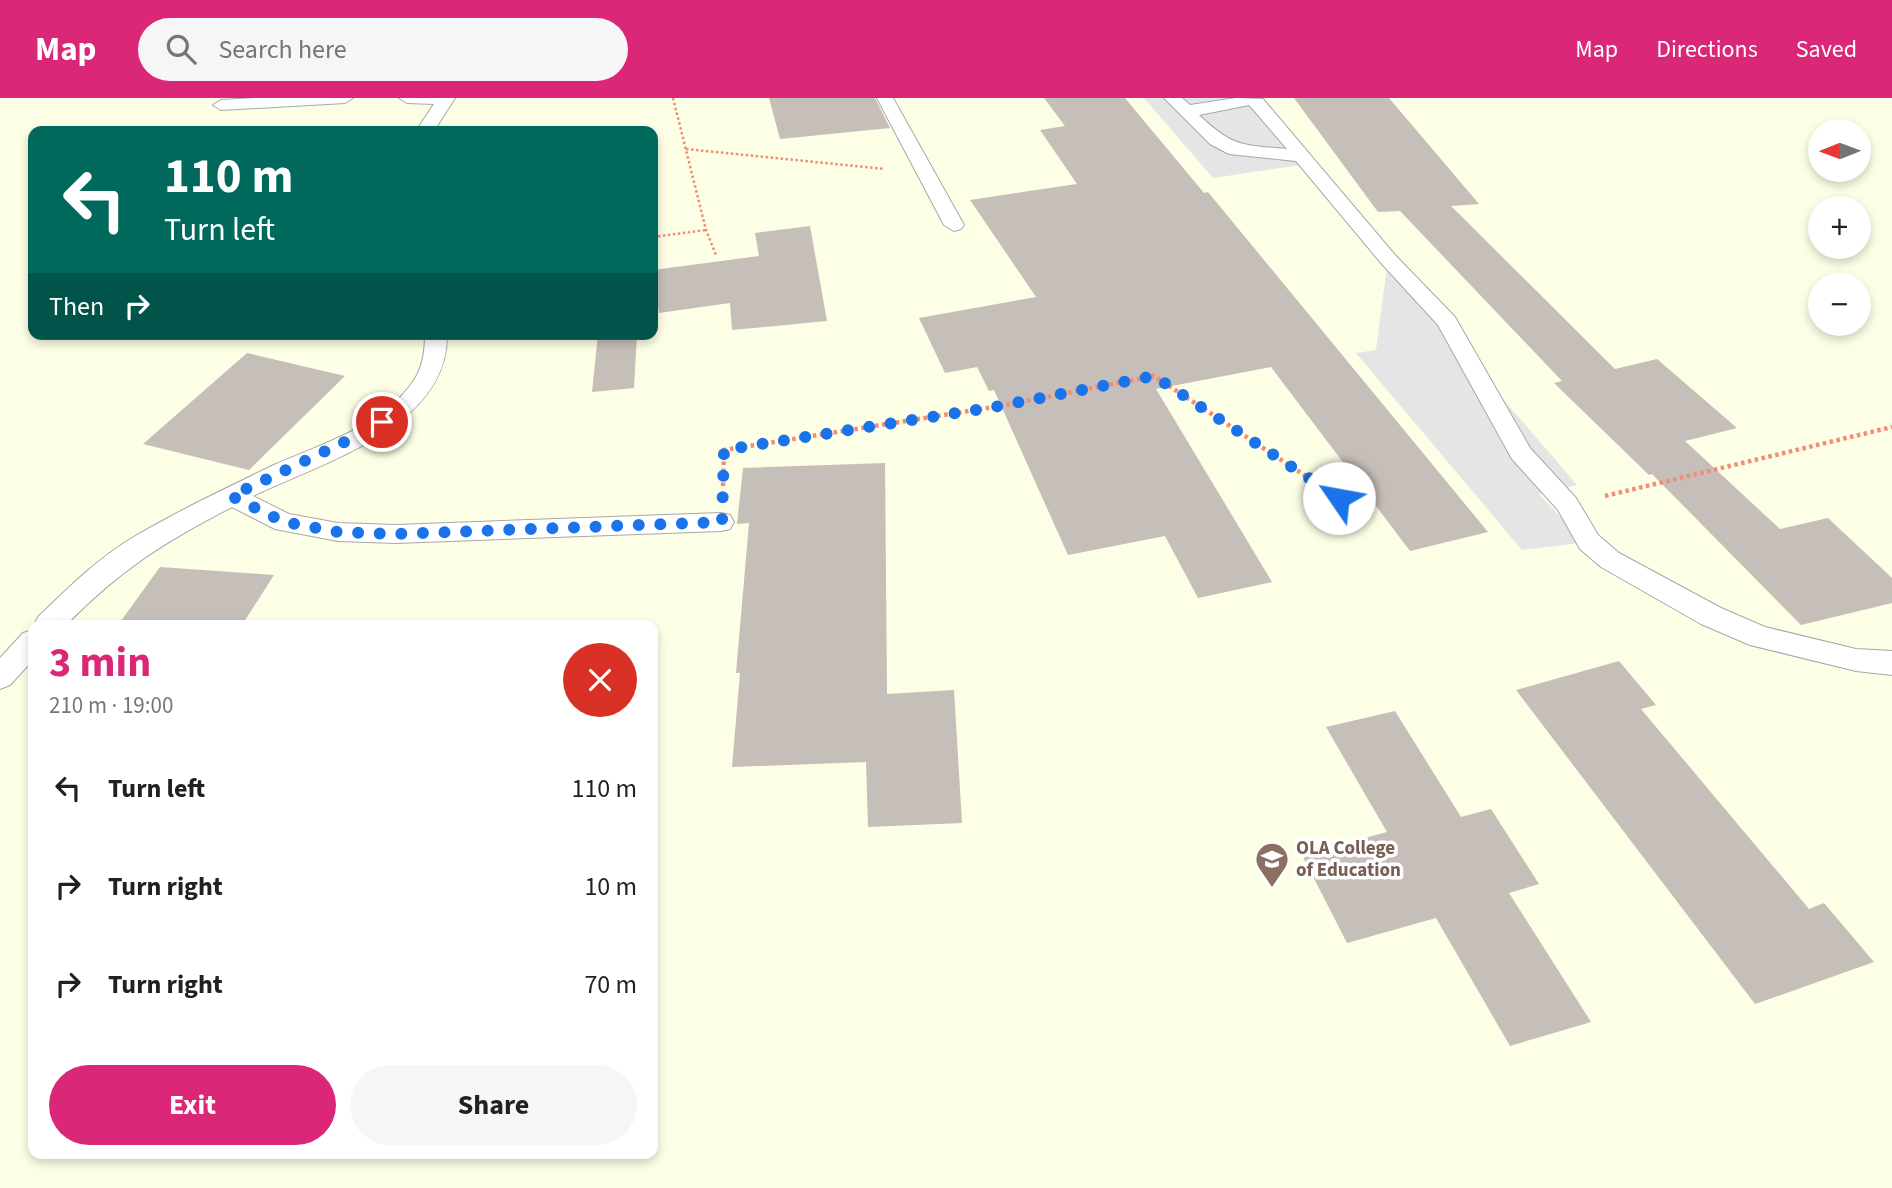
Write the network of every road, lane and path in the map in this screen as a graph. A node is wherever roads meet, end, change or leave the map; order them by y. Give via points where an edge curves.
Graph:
1 (345, 98) edge
2 (407, 98) edge
3 (673, 98) edge
4 (885, 98) edge
5 (446, 99) edge
6 (1250, 99) edge
7 (221, 105) dead end
8 (1179, 105) edge
9 (428, 126) edge
10 (686, 149) junction
11 (1299, 156) junction
12 (927, 173) junction
13 (954, 225) dead end
14 (706, 230) junction
15 (658, 236) edge
16 (716, 256) dead end
17 (436, 340) edge
18 (1892, 427) edge
19 (231, 496) junction
20 (1339, 498) dead end
21 (1567, 504) junction
22 (722, 522) joint
23 (53, 620) edge
24 (28, 646) edge
25 (1892, 663) edge
26 (0, 677) edge

1 - 7 lane
2 - 5 lane
3 - 10 path
4 - 12 lane
5 - 9 lane
6 - 8 lane via 1222,107
6 - 11 lane
8 - 11 lane via 1216,140 1235,150
10 - 12 path
10 - 14 path
11 - 21 lane via 1447,322 1521,453
12 - 13 lane
14 - 15 path
14 - 16 path
17 - 19 lane via 436,362 420,389 393,414 370,430
18 - 21 path
19 - 22 lane via 284,522 338,532 396,534
19 - 23 lane via 139,546 97,577
20 - 22 path via 1154,376 724,450
21 - 25 lane via 1590,542 1610,560 1712,616 1760,637 1856,660
24 - 26 lane

